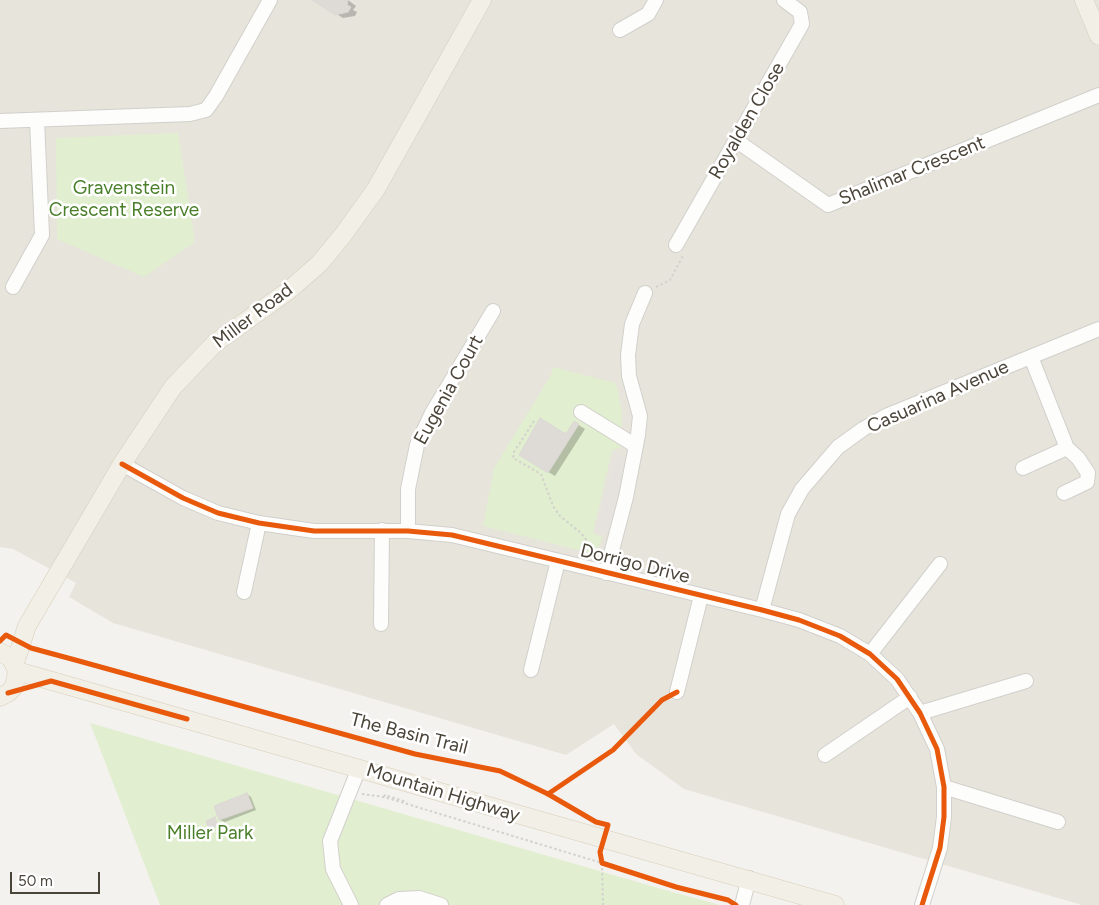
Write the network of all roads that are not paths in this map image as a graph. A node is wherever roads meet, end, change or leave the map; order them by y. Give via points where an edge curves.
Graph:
1 (270, 0) edge
2 (482, 0) edge
3 (656, 0) edge
4 (784, 0) edge
5 (1084, 0) edge
6 (620, 30) dead end
7 (1099, 36) edge
8 (1099, 95) edge
9 (37, 120) junction
10 (0, 121) edge
11 (736, 141) junction
12 (681, 248) road end
13 (13, 287) dead end
14 (646, 293) road end
15 (494, 311) dead end
16 (1099, 328) edge
17 (1031, 357) junction
18 (582, 412) dead end
19 (636, 446) junction
20 (1067, 448) junction
21 (122, 464) junction
22 (1023, 468) dead end
23 (1064, 493) dead end
24 (259, 523) junction
25 (382, 530) junction
26 (408, 531) junction
27 (558, 561) junction
28 (940, 564) dead end
29 (606, 573) junction
30 (244, 592) dead end
31 (701, 596) junction
32 (762, 610) junction
33 (381, 624) dead end
34 (24, 632) junction
35 (0, 650) edge
36 (870, 654) junction
37 (16, 667) junction
38 (531, 670) dead end
39 (1026, 680) dead end
40 (51, 681) junction
41 (677, 692) dead end
42 (4, 695) edge
43 (910, 696) junction
44 (920, 713) junction
45 (825, 755) dead end
46 (359, 768) junction
47 (944, 787) junction
48 (1058, 822) dead end
49 (749, 878) junction
50 (351, 905) edge
51 (387, 905) edge
52 (441, 905) edge
53 (742, 905) edge
54 (835, 905) edge
55 (922, 905) edge

1 - 9 street via 206,110 190,114
2 - 21 main road, Miller Road via 361,213 320,263 216,343 193,365 173,387
3 - 6 street via 648,14
4 - 11 street, Royalden Close via 800,12 802,24
5 - 7 main road
8 - 11 street, Shalimar Crescent via 828,205
9 - 10 street
9 - 13 street via 42,235
11 - 12 street, Royalden Close
14 - 19 street via 632,324 628,355 640,416
15 - 26 street, Eugenia Court via 416,445 408,489
16 - 17 street, Casuarina Avenue
17 - 20 street
17 - 32 street, Casuarina Avenue via 886,416 838,447 802,489 788,514
18 - 19 street
19 - 29 street
20 - 22 street
20 - 23 street via 1086,468 1088,478 1083,485
21 - 24 street, Dorrigo Drive via 183,498 218,513
21 - 34 main road, Miller Road
24 - 25 street, Dorrigo Drive via 314,531
24 - 30 street
25 - 26 street, Dorrigo Drive
25 - 33 street
26 - 27 street, Dorrigo Drive via 452,535
27 - 29 street, Dorrigo Drive
27 - 38 street
28 - 36 street
29 - 31 street, Dorrigo Drive
31 - 32 street, Dorrigo Drive
31 - 41 street
32 - 36 street, Dorrigo Drive via 840,636
34 - 35 main road, Miller Road
34 - 37 main road, Miller Road
35 - 37 main road, Mountain Highway via 11,658
36 - 43 street, Dorrigo Drive
37 - 40 main road, Mountain Highway
37 - 42 main road, Miller Road via 17,679
39 - 44 street
40 - 42 main road
40 - 46 main road, Mountain Highway
43 - 44 street, Dorrigo Drive
43 - 45 street
44 - 47 street, Dorrigo Drive via 937,748
46 - 49 main road, Mountain Highway via 603,840
46 - 50 street via 330,841 333,869
47 - 48 street
47 - 55 street, Dorrigo Drive via 940,848
49 - 53 street
49 - 54 main road, Mountain Highway
51 - 52 street via 399,899 419,898

